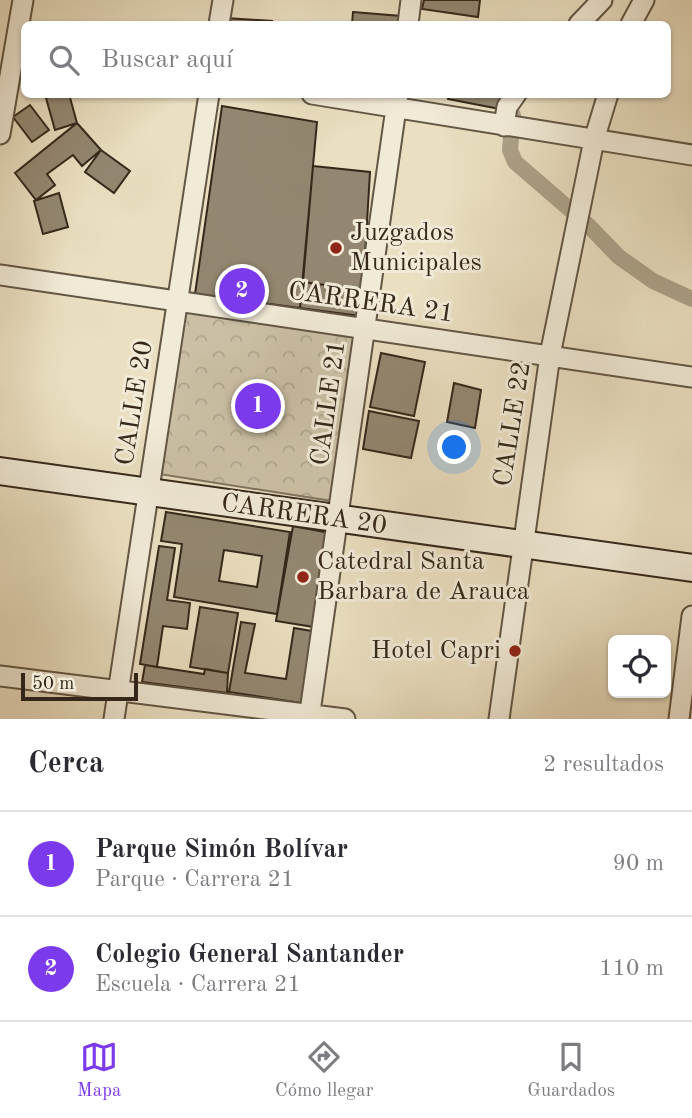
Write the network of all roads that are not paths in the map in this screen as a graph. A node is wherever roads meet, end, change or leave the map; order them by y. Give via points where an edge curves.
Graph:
1 (23, 0) edge
2 (223, 0) edge
3 (411, 0) edge
4 (602, 0) edge
5 (644, 0) edge
6 (220, 21) edge
7 (408, 21) edge
8 (582, 21) edge
9 (633, 21) edge
10 (13, 51) edge
11 (208, 98) edge
12 (361, 98) edge
13 (514, 98) edge
14 (607, 98) edge
15 (397, 101) edge
16 (506, 127) junction
17 (0, 134) edge
18 (594, 140) junction
19 (692, 155) edge
20 (0, 275) edge
21 (177, 301) junction
22 (366, 328) junction
23 (550, 355) junction
24 (692, 377) edge
25 (0, 471) edge
26 (148, 493) junction
27 (339, 521) junction
28 (521, 545) junction
29 (692, 568) edge
30 (692, 617) edge
31 (0, 676) edge
32 (118, 691) junction
33 (309, 717) edge
34 (114, 719) edge
35 (345, 719) edge
36 (499, 719) edge
37 (680, 719) edge

1 - 10 street
2 - 6 street
3 - 7 street
4 - 8 street
5 - 9 street
10 - 17 street
11 - 21 street, CALLE 20
12 - 15 street
13 - 16 street
14 - 18 street, CALLE 22
15 - 16 street
15 - 22 street, CALLE 21
16 - 18 street
18 - 19 street
18 - 23 street, CALLE 22
20 - 21 street, CARRERA 21
21 - 22 street, CARRERA 21
21 - 26 street, CALLE 20
22 - 23 street, CARRERA 21
22 - 27 street, CALLE 21
23 - 24 street, CARRERA 21
23 - 28 street, CALLE 22
25 - 26 street, CARRERA 20
26 - 27 street, CARRERA 20
26 - 32 street, CALLE 20
27 - 28 street, CARRERA 20
27 - 33 street, CALLE 21
28 - 29 street, CARRERA 20
28 - 36 street, CALLE 22
30 - 37 street
31 - 32 street
32 - 33 street
32 - 34 street, CALLE 20
33 - 35 street

